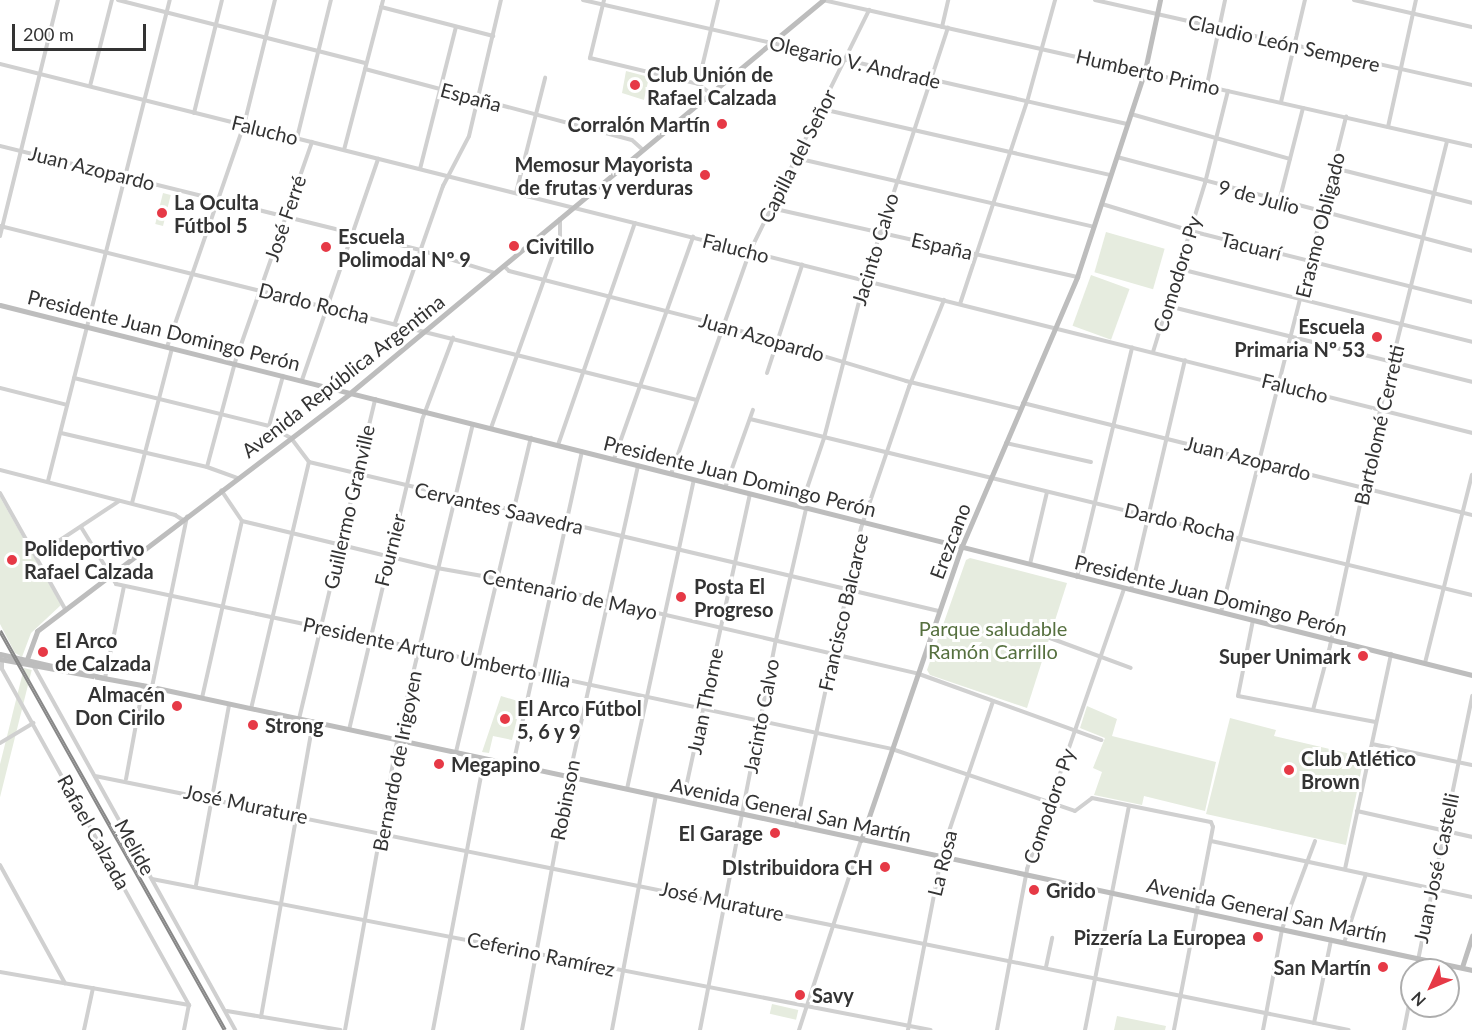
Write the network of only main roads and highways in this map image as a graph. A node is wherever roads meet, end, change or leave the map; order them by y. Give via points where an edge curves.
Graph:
1 (823, 0) edge
2 (1160, 0) edge
3 (0, 305) edge
4 (350, 393) junction
5 (961, 549) junction
6 (0, 657) edge
7 (27, 659) junction
8 (1472, 675) edge
9 (105, 678) junction
10 (861, 840) junction
11 (1472, 936) edge
12 (1462, 968) junction
13 (1472, 970) edge

1 - 4 main road, Avenida República Argentina
2 - 5 main road, Erezcano via 1145,70 1077,277
3 - 4 main road, Presidente Juan Domingo Perón
4 - 5 main road, Presidente Juan Domingo Perón
4 - 7 main road, Avenida República Argentina via 37,631
5 - 8 main road, Presidente Juan Domingo Perón
5 - 10 main road, Erezcano
6 - 7 main road, Avenida General San Martín
6 - 9 main road, Avenida General San Martín
7 - 9 main road, Avenida General San Martín
9 - 10 main road, Avenida General San Martín
10 - 12 main road, Avenida General San Martín
11 - 12 main road
12 - 13 main road, Avenida General San Martín

